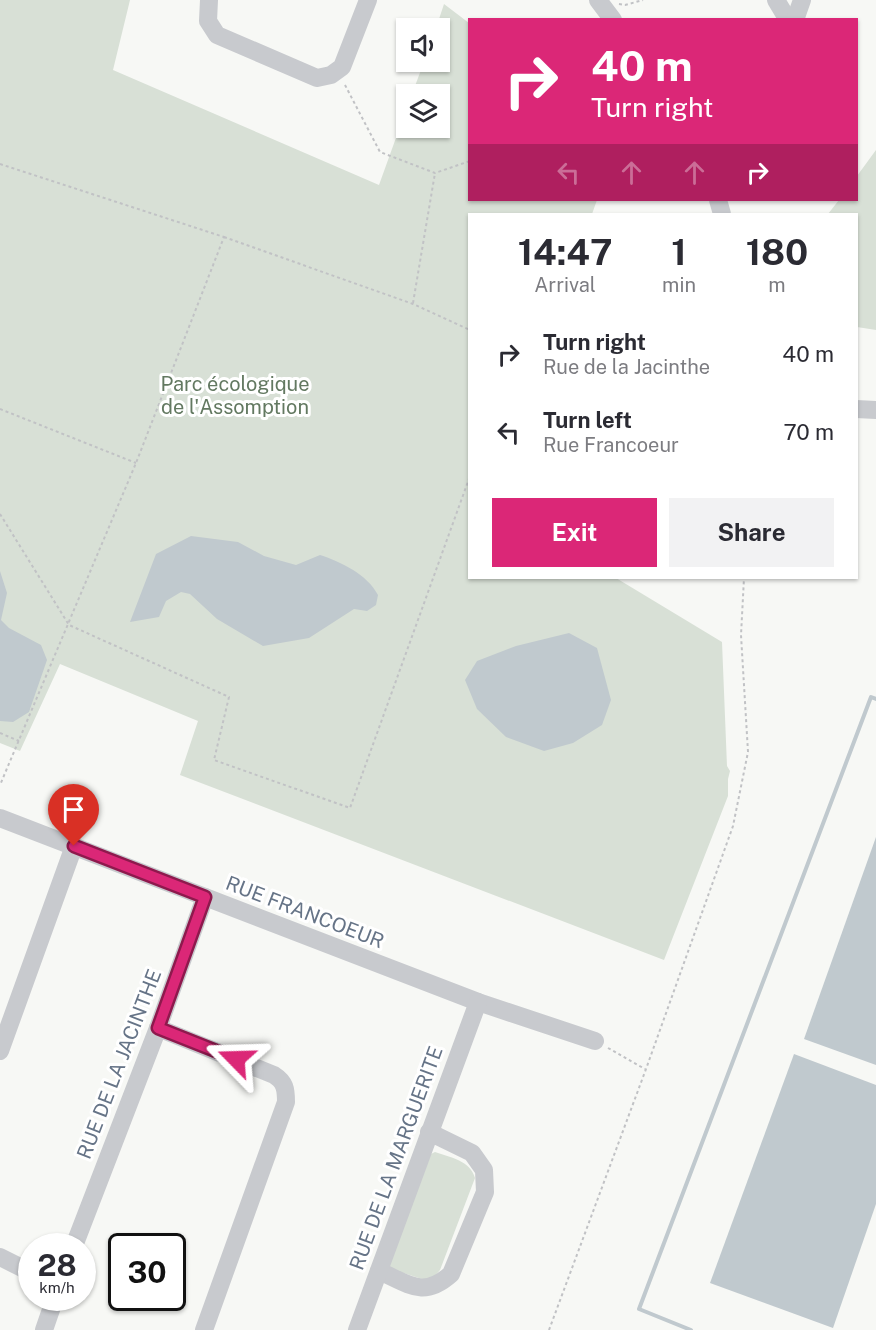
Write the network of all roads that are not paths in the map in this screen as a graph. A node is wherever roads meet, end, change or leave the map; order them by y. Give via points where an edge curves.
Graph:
1 (209, 0) edge
2 (368, 0) edge
3 (599, 0) edge
4 (776, 0) edge
5 (802, 0) edge
6 (612, 18) edge
7 (787, 18) edge
8 (796, 18) edge
9 (858, 409) edge
10 (876, 410) edge
11 (0, 818) edge
12 (74, 846) junction
13 (205, 897) junction
14 (478, 1002) junction
15 (158, 1028) junction
16 (595, 1041) road end
17 (0, 1051) edge
18 (429, 1132) junction
19 (79, 1233) edge
20 (0, 1257) edge
21 (18, 1266) edge
22 (379, 1271) junction
23 (51, 1311) edge
24 (44, 1330) edge
25 (204, 1330) edge
26 (357, 1330) edge

1 - 2 street via 208,21 217,35 317,78 332,75 342,67
3 - 6 street
4 - 7 street
5 - 8 street
9 - 10 street
11 - 12 street, RUE FRANCOEUR
12 - 13 street, RUE FRANCOEUR
12 - 17 street
13 - 14 street, RUE FRANCOEUR
13 - 15 street, RUE DE LA JACINTHE
14 - 16 street, RUE FRANCOEUR
14 - 18 street, RUE DE LA MARGUERITE
15 - 19 street, RUE DE LA JACINTHE
15 - 25 street via 274,1075 286,1089 286,1102
18 - 22 street, RUE DE LA MARGUERITE
18 - 22 street via 472,1153 484,1170 485,1192 451,1274 443,1280 420,1289
20 - 21 street
22 - 26 street, RUE DE LA MARGUERITE
23 - 24 street

